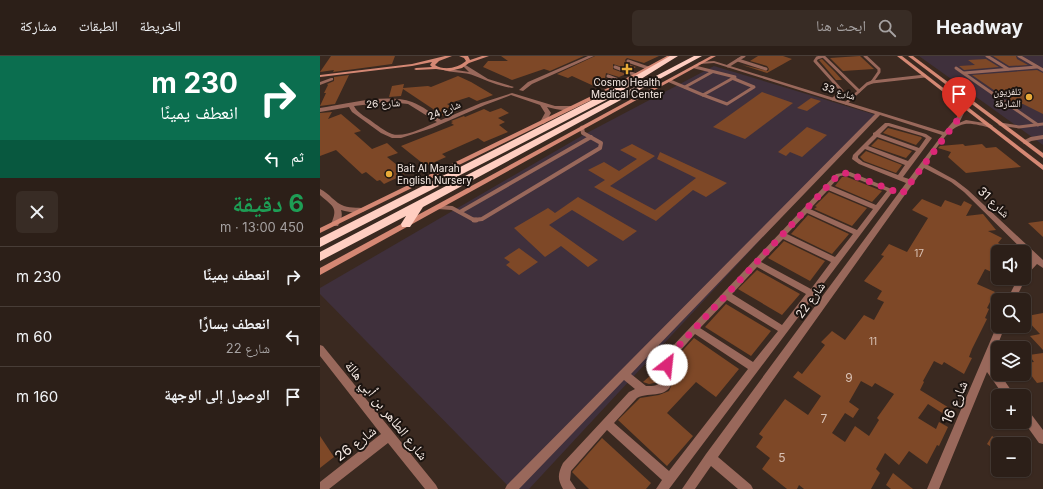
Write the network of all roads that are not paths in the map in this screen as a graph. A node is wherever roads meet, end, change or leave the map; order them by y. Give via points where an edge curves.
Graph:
1 (449, 56) edge
2 (487, 56) edge
3 (592, 56) edge
4 (675, 56) edge
5 (687, 56) edge
6 (714, 56) edge
7 (744, 56) edge
8 (823, 56) edge
9 (865, 56) edge
10 (900, 56) edge
11 (987, 56) edge
12 (1019, 56) edge
13 (667, 57) edge
14 (912, 57) edge
15 (465, 58) edge
16 (437, 60) junction
17 (738, 60) junction
18 (628, 62) dead end
19 (698, 62) edge
20 (728, 66) junction
21 (615, 67) dead end
22 (1037, 67) junction
23 (436, 68) junction
24 (648, 68) junction
25 (914, 68) junction
26 (956, 68) dead end
27 (443, 69) junction
28 (766, 69) dead end
29 (1008, 69) junction
30 (1043, 70) edge
31 (714, 71) junction
32 (964, 73) junction
33 (477, 75) junction
34 (636, 75) junction
35 (320, 76) edge
36 (608, 76) dead end
37 (925, 76) junction
38 (938, 77) junction
39 (732, 78) junction
40 (331, 79) junction
41 (320, 80) edge
42 (670, 80) junction
43 (623, 82) junction
44 (872, 82) junction
45 (530, 83) junction
46 (320, 84) edge
47 (497, 84) junction
48 (513, 87) junction
49 (685, 87) junction
50 (520, 90) junction
51 (504, 91) junction
52 (859, 91) junction
53 (511, 94) junction
54 (702, 95) junction
55 (525, 97) junction
56 (495, 98) junction
57 (834, 99) junction
58 (608, 100) junction
59 (846, 103) junction
60 (543, 105) junction
61 (962, 105) junction
62 (351, 106) junction
63 (571, 108) junction
64 (320, 110) edge
65 (879, 113) junction
66 (441, 122) junction
67 (543, 122) junction
68 (1000, 124) junction
69 (1041, 125) edge
70 (990, 126) junction
71 (952, 127) junction
72 (582, 128) junction
73 (875, 134) junction
74 (945, 134) junction
75 (591, 137) junction
76 (1043, 137) edge
77 (1025, 142) junction
78 (864, 147) junction
79 (920, 150) junction
80 (474, 154) junction
81 (1043, 156) edge
82 (909, 164) junction
83 (923, 165) junction
84 (1043, 168) edge
85 (456, 173) junction
86 (899, 177) junction
87 (911, 182) junction
88 (827, 187) junction
89 (891, 190) junction
90 (320, 191) edge
91 (902, 194) junction
92 (421, 204) junction
93 (338, 207) junction
94 (437, 207) junction
95 (877, 208) junction
96 (362, 210) junction
97 (806, 210) junction
98 (460, 212) junction
99 (335, 224) junction
100 (406, 224) junction
101 (320, 231) edge
102 (858, 233) junction
103 (782, 235) junction
104 (320, 243) edge
105 (320, 257) edge
106 (836, 261) junction
107 (1040, 262) edge
108 (756, 263) junction
109 (1031, 269) edge
110 (320, 272) edge
111 (811, 293) junction
112 (726, 295) junction
113 (694, 329) junction
114 (783, 330) junction
115 (998, 333) edge
116 (647, 350) junction
117 (321, 353) edge
118 (986, 363) junction
119 (667, 365) junction
120 (754, 368) junction
121 (624, 374) junction
122 (1005, 389) edge
123 (644, 391) junction
124 (607, 423) junction
125 (1031, 423) edge
126 (389, 435) junction
127 (1043, 439) edge
128 (710, 458) junction
129 (670, 479) junction
130 (320, 489) edge
131 (432, 489) edge
132 (511, 489) edge
133 (570, 489) edge
134 (662, 489) edge
135 (688, 489) edge
136 (747, 489) edge
137 (933, 489) edge

1 - 16 street
2 - 15 street
3 - 45 street
4 - 58 highway
5 - 58 highway
6 - 19 street
6 - 20 street, شارع 33
7 - 17 lane
8 - 52 lane
8 - 57 lane via 814,60 842,91
9 - 44 lane via 879,69
10 - 25 street
11 - 29 lane
12 - 22 lane
13 - 24 street
14 - 38 street
15 - 27 street via 454,68
15 - 33 street
16 - 23 street via 432,65
16 - 35 street
17 - 20 lane
17 - 28 lane
18 - 24 lane
19 - 20 street, شارع 33 via 714,62
19 - 31 lane via 707,71
19 - 42 street
19 - 58 highway
20 - 57 street, شارع 33
21 - 34 lane
22 - 29 lane
22 - 30 lane
23 - 27 street
23 - 40 street
24 - 34 street
25 - 37 street
25 - 38 street via 920,68
26 - 32 lane
27 - 33 street
29 - 32 lane
31 - 39 lane via 734,76
31 - 49 lane
32 - 69 lane
33 - 47 street
34 - 43 street
36 - 43 lane
37 - 44 lane
37 - 61 street
38 - 68 street
39 - 54 lane
39 - 54 lane via 754,87 727,104
40 - 41 street
40 - 46 street
42 - 49 lane
42 - 72 street
43 - 63 street
44 - 52 lane
45 - 48 street, شارع 24
45 - 50 street, شارع 24
47 - 48 street
47 - 51 street
48 - 50 street
48 - 51 street, شارع 24
49 - 54 lane
50 - 53 street, شارع 24
50 - 55 street
51 - 53 street
51 - 56 street, شارع 24
52 - 59 lane
53 - 55 street
53 - 56 street, شارع 24
55 - 60 street
56 - 66 street, شارع 24
57 - 59 street, شارع 33
58 - 85 highway
58 - 92 highway
59 - 65 street, شارع 33
60 - 63 street via 557,109
60 - 67 street via 548,113
61 - 70 street
61 - 71 street, شارع 22 via 962,114
62 - 64 street, شارع 26
62 - 66 street, شارع 26 via 384,101 410,103
62 - 66 street, شارع 24 via 354,111 389,134 399,137
63 - 67 street
65 - 74 street, شارع 33
65 - 116 street
67 - 80 street
68 - 69 lane via 1019,127
68 - 77 street
70 - 71 street via 966,122
70 - 84 street
71 - 74 street, شارع 22
72 - 75 lane via 583,133
72 - 94 street
73 - 78 street
73 - 79 street
73 - 79 street via 885,124 889,124 924,135 928,139
74 - 83 street, شارع 22
75 - 98 lane
75 - 98 lane via 601,143 600,148 482,219 472,220
76 - 77 lane
77 - 81 street
78 - 82 street
78 - 86 street via 855,156 856,160
79 - 82 street
80 - 85 highway
80 - 96 street
82 - 86 street
83 - 87 street, شارع 22
83 - 107 street, شارع 31 via 954,181
85 - 104 highway
86 - 87 street
87 - 91 street, شارع 22
88 - 89 street via 838,175 845,173
88 - 95 street
88 - 97 street
89 - 91 street
89 - 95 street
90 - 93 street
91 - 128 street, شارع 22
92 - 100 highway
92 - 105 highway
93 - 96 street
93 - 99 street via 339,214
94 - 98 lane via 449,207
94 - 100 street
95 - 102 street
96 - 99 street
97 - 102 street
97 - 103 street
99 - 101 street
100 - 110 street
102 - 106 street
103 - 106 street
103 - 108 street
106 - 111 street
107 - 109 street
108 - 111 street
108 - 112 street
111 - 114 street
112 - 113 street
112 - 114 street
113 - 119 street via 670,355
113 - 120 street
114 - 120 street
115 - 118 street, شارع 16
116 - 119 street
116 - 121 street
117 - 126 street, شارع الطاهر بن أبي هالة
118 - 122 street
118 - 137 street, شارع 16
119 - 123 street via 670,375 664,386 656,391
120 - 129 street
121 - 123 street
121 - 132 street
123 - 124 street via 633,395
124 - 129 street
124 - 133 street via 566,467 564,480
125 - 127 street
126 - 130 street, شارع 26
126 - 131 street, شارع الطاهر بن أبي هالة
128 - 135 street, شارع 22
128 - 136 street
129 - 134 street

